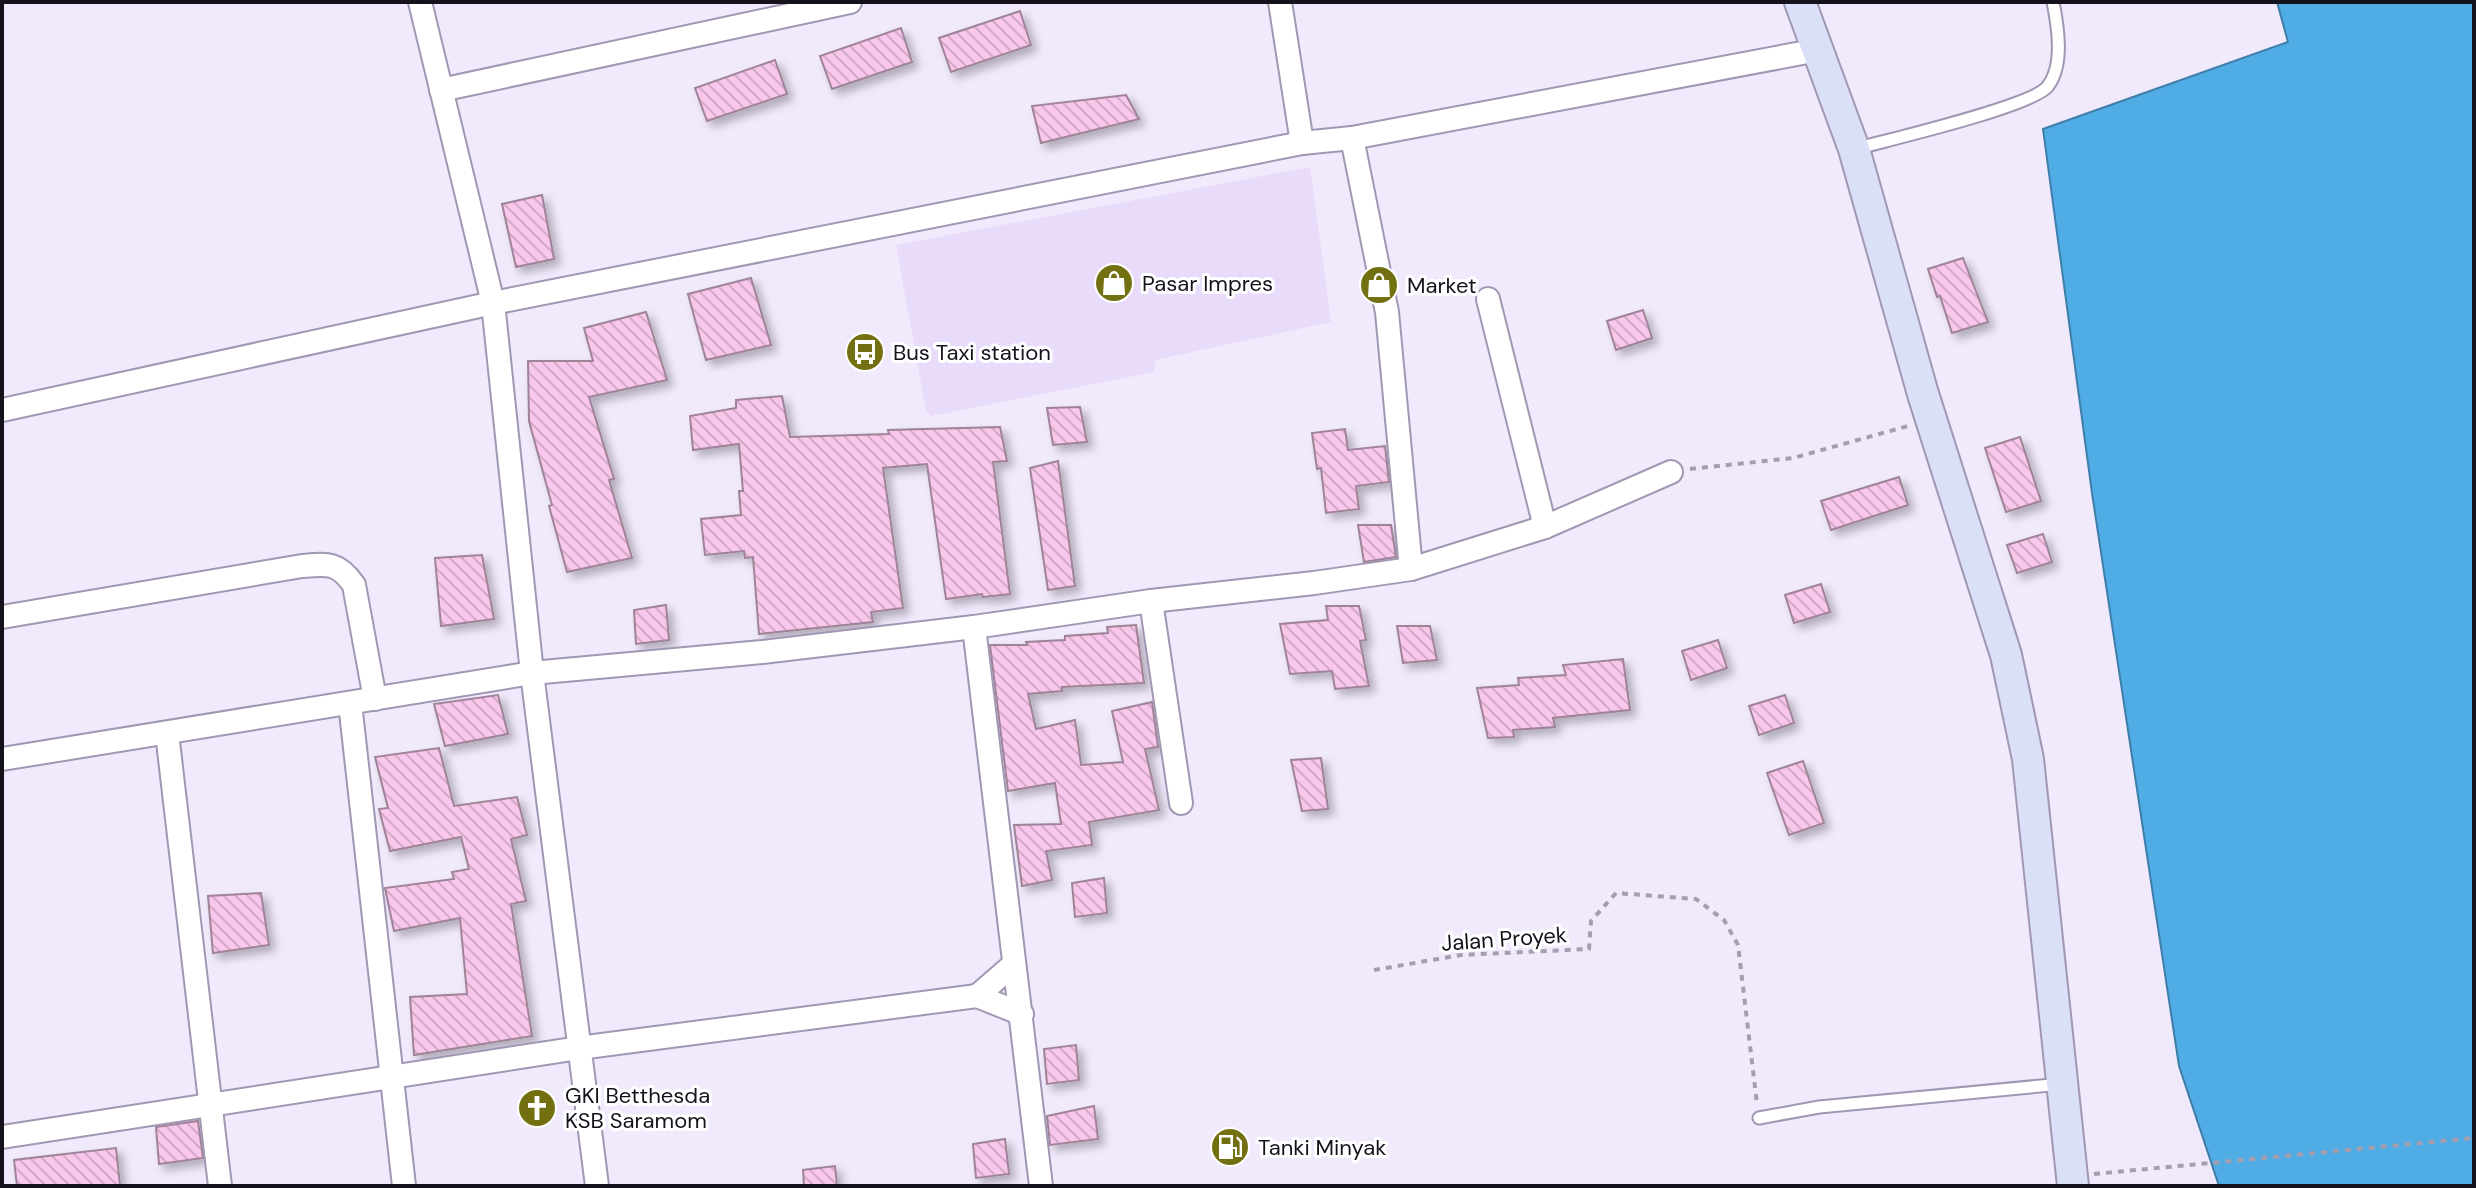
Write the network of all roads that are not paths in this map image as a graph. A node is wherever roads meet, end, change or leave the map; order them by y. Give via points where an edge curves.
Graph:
1 (420, 2) edge
2 (850, 2) edge
3 (1280, 2) edge
4 (1800, 2) edge
5 (2053, 2) edge
6 (1818, 50) junction
7 (441, 90) junction
8 (1352, 138) junction
9 (1302, 143) junction
10 (1854, 149) junction
11 (1488, 299) dead end
12 (493, 303) junction
13 (2, 410) edge
14 (1671, 472) road end
15 (1545, 527) junction
16 (1411, 569) junction
17 (1151, 601) junction
18 (2, 617) edge
19 (974, 627) junction
20 (532, 673) junction
21 (375, 699) junction
22 (350, 703) junction
23 (167, 733) junction
24 (2, 759) edge
25 (1181, 803) dead end
26 (1014, 964) junction
27 (977, 996) junction
28 (1022, 1014) junction
29 (579, 1048) junction
30 (391, 1076) junction
31 (2062, 1084) junction
32 (212, 1106) junction
33 (1759, 1118) road end
34 (2, 1137) edge
35 (2072, 1181) edge
36 (1034, 1185) edge
37 (220, 1186) edge
38 (404, 1186) edge
39 (597, 1186) edge

1 - 7 street
2 - 7 street
3 - 9 street
4 - 6 main road
5 - 10 lane via 2059,60 2048,88 2022,103
6 - 8 street
6 - 10 main road
7 - 12 street
8 - 9 street
8 - 16 street via 1387,312
9 - 12 street
10 - 31 main road via 2006,655 2028,759
11 - 15 street
12 - 13 street
12 - 20 street
14 - 15 street
15 - 16 street
16 - 17 street
17 - 19 street
17 - 25 street
18 - 21 street via 302,566 335,566 354,585
19 - 20 street
19 - 26 street
20 - 21 street
20 - 29 street
21 - 22 street
22 - 23 street
22 - 30 street
23 - 24 street
23 - 32 street
26 - 27 street
26 - 28 street
27 - 28 street
27 - 29 street
28 - 36 street
29 - 30 street
29 - 39 street
30 - 32 street
30 - 38 street
31 - 33 lane via 1819,1107
31 - 35 main road
32 - 34 street
32 - 37 street

